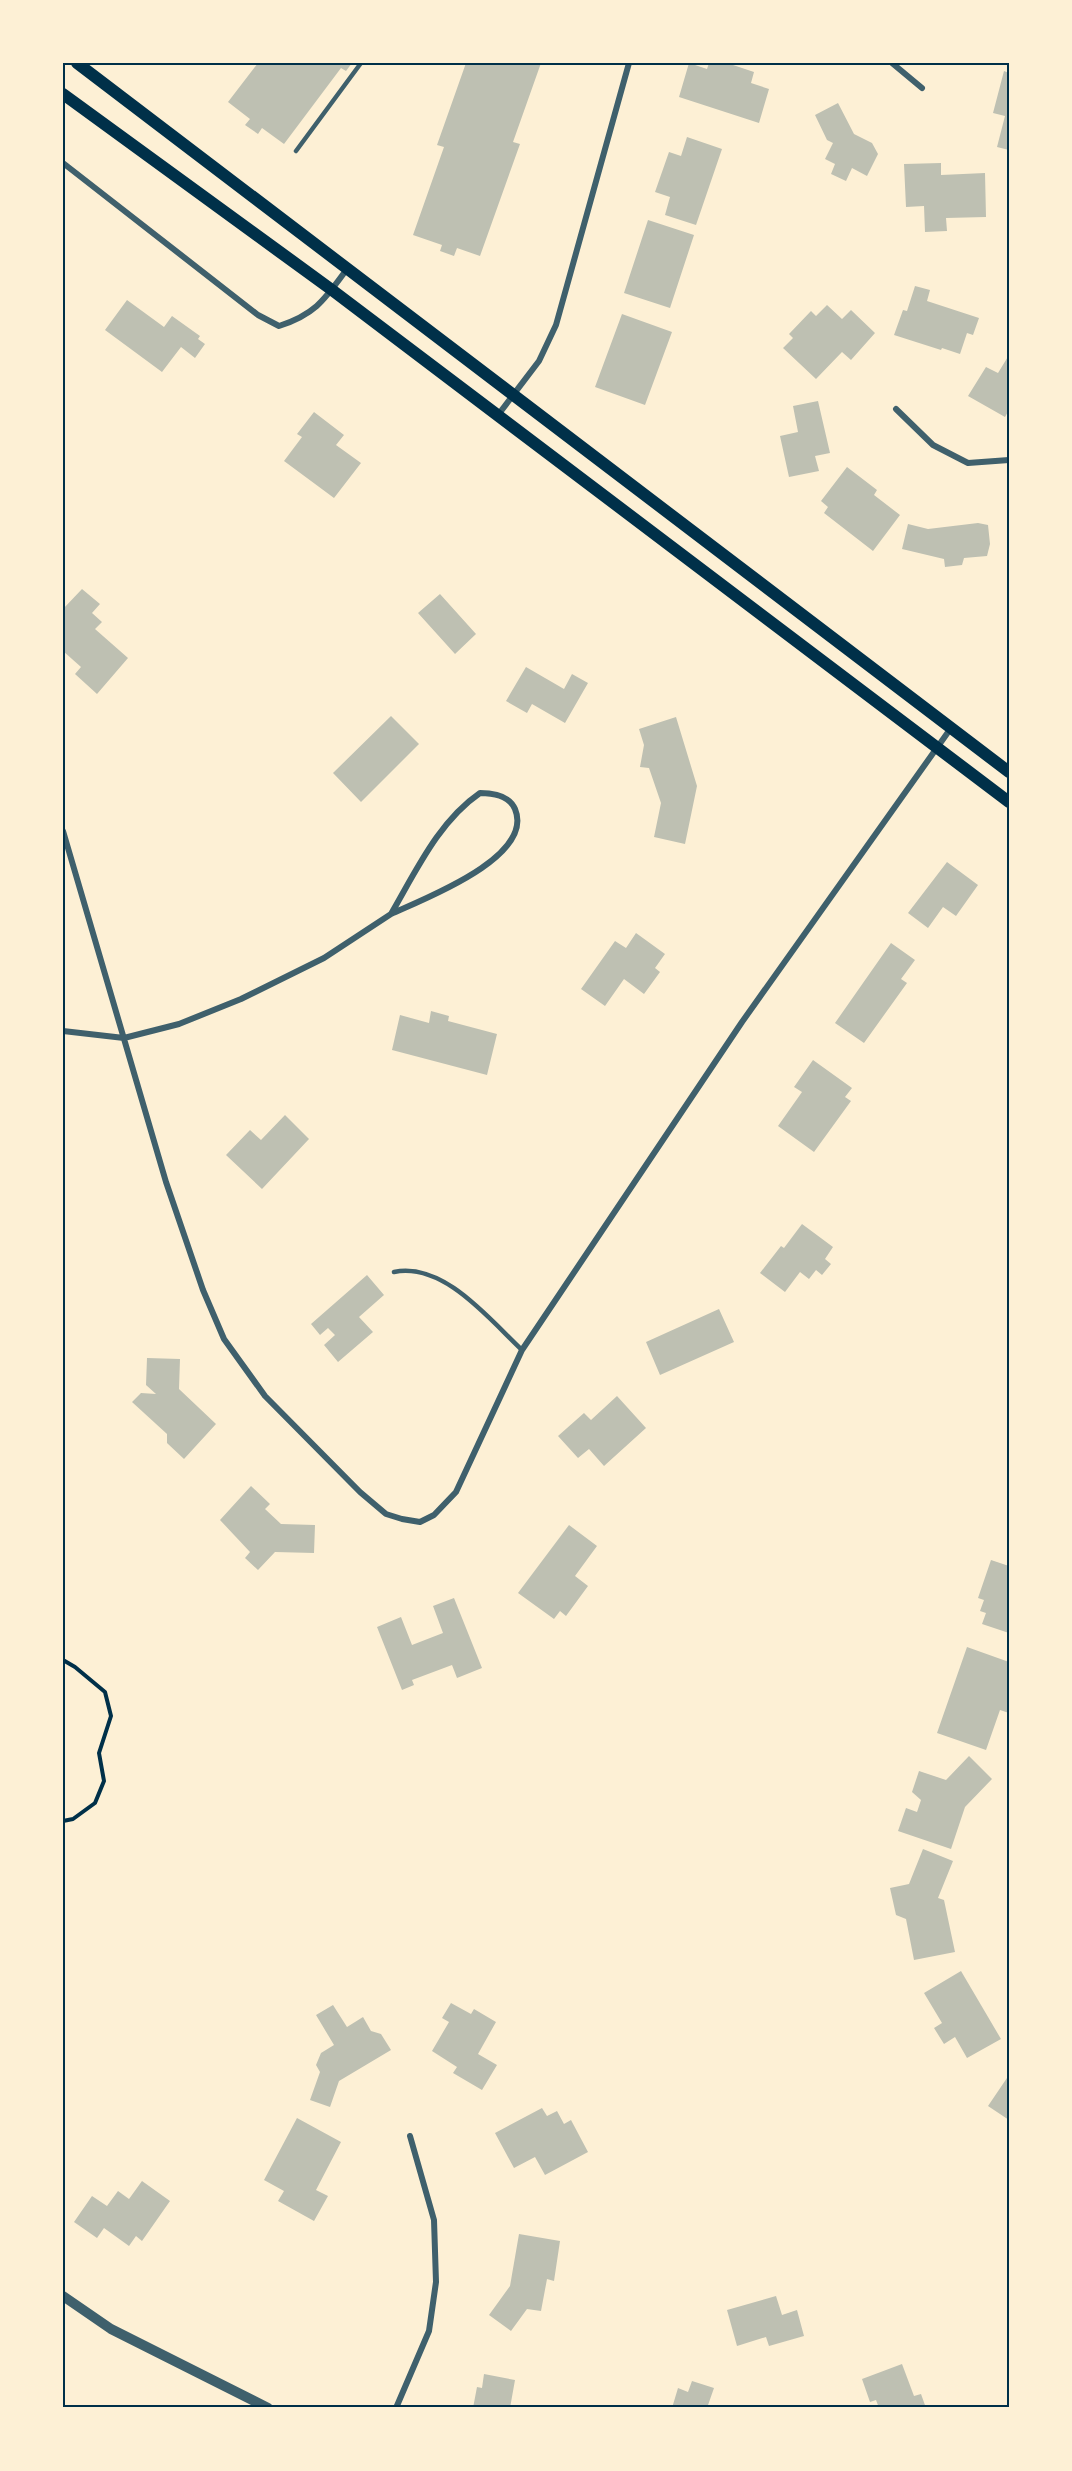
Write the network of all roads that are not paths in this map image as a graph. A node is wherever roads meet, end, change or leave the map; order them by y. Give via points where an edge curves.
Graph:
1 (77, 63) edge
2 (361, 63) edge
3 (629, 63) edge
4 (892, 63) edge
5 (922, 88) dead end
6 (63, 94) edge
7 (296, 151) dead end
8 (63, 164) edge
9 (348, 269) junction
10 (332, 290) junction
11 (513, 396) junction
12 (896, 410) dead end
13 (497, 415) junction
14 (1009, 460) edge
15 (952, 728) junction
16 (937, 748) junction
17 (1009, 772) edge
18 (1009, 802) edge
19 (63, 831) edge
20 (391, 914) junction
21 (63, 1031) edge
22 (124, 1038) junction
23 (394, 1272) dead end
24 (522, 1350) junction
25 (410, 2136) dead end
26 (63, 2296) edge
27 (268, 2408) edge
28 (396, 2408) edge

1 - 9 main road
2 - 7 lane
3 - 11 street via 556,325 539,361
4 - 5 street
6 - 10 main road
8 - 10 street via 258,315 279,326 301,319
9 - 10 street
9 - 11 main road
10 - 13 main road
11 - 13 street
11 - 15 main road
12 - 14 street via 933,445 968,463
13 - 16 main road
15 - 16 street
15 - 17 main road
16 - 18 main road
16 - 24 street via 742,1022
19 - 22 street
20 - 20 street via 464,879 497,858 514,839 518,822 515,808 507,799 494,793 480,793 465,803 443,829
20 - 22 street via 324,958 241,999 179,1024
21 - 22 street
22 - 24 street via 166,1182 224,1340 264,1396 317,1452 386,1514 420,1522 434,1515 456,1492
23 - 24 lane via 422,1271 438,1278
25 - 28 street via 434,2220 436,2282 429,2331
26 - 27 street via 111,2329

